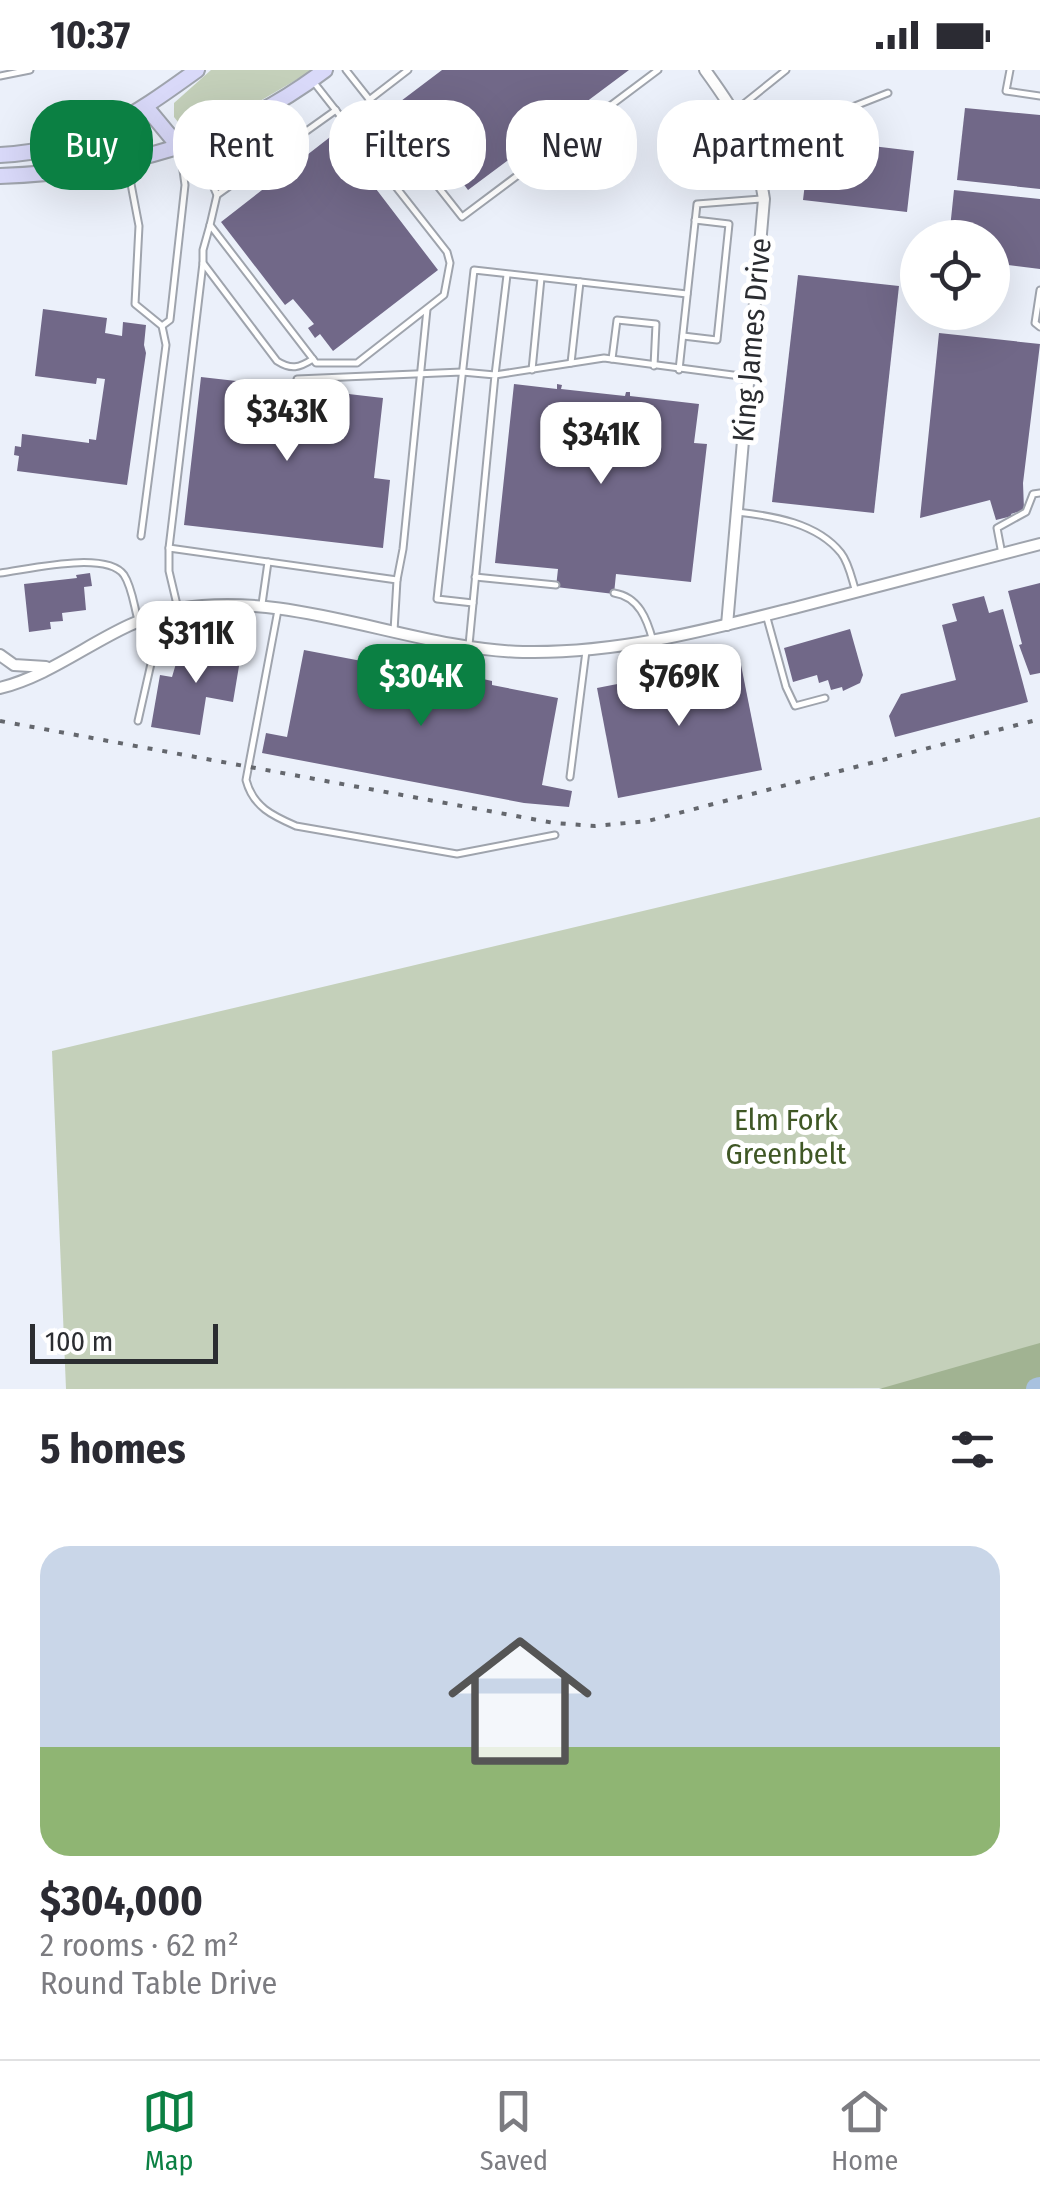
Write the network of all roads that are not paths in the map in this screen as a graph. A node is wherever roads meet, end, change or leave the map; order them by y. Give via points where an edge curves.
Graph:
1 (30, 70) edge
2 (325, 70) edge
3 (346, 70) edge
4 (408, 70) edge
5 (658, 70) edge
6 (705, 70) edge
7 (786, 70) edge
8 (1010, 70) edge
9 (196, 71) edge
10 (0, 76) edge
11 (312, 80) junction
12 (888, 93) dead end
13 (1040, 96) edge
14 (280, 100) edge
15 (369, 100) joint
16 (727, 100) edge
17 (749, 100) edge
18 (870, 100) edge
19 (329, 101) edge
20 (153, 102) edge
21 (153, 114) edge
22 (329, 115) edge
23 (173, 133) edge
24 (0, 144) edge
25 (30, 147) edge
26 (30, 152) edge
27 (0, 155) edge
28 (30, 175) edge
29 (0, 176) edge
30 (132, 190) edge
31 (184, 190) edge
32 (214, 190) edge
33 (398, 190) edge
34 (441, 190) edge
35 (762, 190) edge
36 (217, 195) junction
37 (764, 199) junction
38 (695, 220) junction
39 (210, 225) junction
40 (203, 263) junction
41 (508, 274) junction
42 (541, 278) junction
43 (580, 282) junction
44 (1040, 290) edge
45 (687, 294) junction
46 (427, 308) junction
47 (162, 326) junction
48 (1040, 327) edge
49 (683, 336) junction
50 (313, 359) junction
51 (612, 360) junction
52 (571, 363) junction
53 (654, 366) junction
54 (532, 370) junction
55 (680, 370) junction
56 (462, 372) junction
57 (420, 375) junction
58 (495, 375) junction
59 (748, 377) junction
60 (297, 379) dead end
61 (1040, 494) edge
62 (737, 512) junction
63 (141, 536) dead end
64 (1040, 544) edge
65 (169, 548) junction
66 (1002, 554) junction
67 (268, 562) junction
68 (0, 572) edge
69 (475, 576) junction
70 (398, 580) junction
71 (556, 585) dead end
72 (614, 592) dead end
73 (856, 592) junction
74 (473, 603) junction
75 (262, 607) junction
76 (178, 609) junction
77 (278, 610) junction
78 (163, 612) junction
79 (767, 615) junction
80 (138, 620) junction
81 (727, 625) junction
82 (394, 631) junction
83 (653, 641) junction
84 (469, 645) junction
85 (586, 652) junction
86 (0, 655) edge
87 (47, 667) junction
88 (0, 688) edge
89 (825, 698) dead end
90 (138, 721) dead end
91 (570, 777) dead end
92 (554, 835) dead end

1 - 10 lane
2 - 11 main road
3 - 15 lane
4 - 15 lane
5 - 34 lane via 462,217
6 - 16 street, King James Drive
7 - 17 lane
8 - 13 lane via 1006,91
9 - 20 main road
11 - 14 main road
11 - 19 lane
12 - 18 lane
21 - 23 main road
22 - 36 lane
24 - 25 main road
26 - 27 main road
28 - 29 main road
30 - 47 lane via 139,226 135,304
31 - 47 lane via 170,320
32 - 36 lane
33 - 46 lane via 450,264 444,295
35 - 37 street, King James Drive
36 - 39 lane
37 - 38 lane via 697,204
37 - 59 street, King James Drive
38 - 45 lane
38 - 49 lane via 729,224 725,263 717,340
39 - 40 lane
39 - 50 lane
40 - 50 lane via 277,361 300,367
40 - 65 lane
41 - 42 lane
41 - 56 lane via 474,270
41 - 58 lane
42 - 43 lane
42 - 54 lane
43 - 45 lane
43 - 52 lane
44 - 48 lane
45 - 49 lane
46 - 50 lane via 357,363
46 - 57 lane
47 - 63 lane via 166,345
49 - 55 lane
51 - 52 lane
51 - 53 lane
51 - 53 lane via 617,320 656,324
52 - 54 lane
53 - 55 lane
54 - 58 lane
55 - 59 lane
56 - 57 lane
56 - 58 lane
56 - 74 lane via 437,599
57 - 60 lane
57 - 70 lane
58 - 69 lane
59 - 62 street, King James Drive
61 - 66 lane via 1032,494 1026,512 997,528
62 - 73 lane via 778,517 814,532 842,554
62 - 81 street, King James Drive
64 - 66 street
65 - 67 lane
65 - 76 lane
66 - 73 street
67 - 70 lane
67 - 75 lane
68 - 80 lane via 73,562 119,569
69 - 71 lane
69 - 74 lane
70 - 82 lane
72 - 83 lane via 637,604
73 - 79 street
74 - 84 lane
75 - 76 street
75 - 77 street
76 - 78 street
77 - 82 street
77 - 92 lane via 246,780 272,816 457,854
78 - 80 street
78 - 90 lane
79 - 81 street
79 - 89 lane via 795,706
80 - 87 street
81 - 83 street
82 - 84 street
83 - 85 street
84 - 85 street
85 - 91 lane
86 - 87 street via 14,665
87 - 88 street

